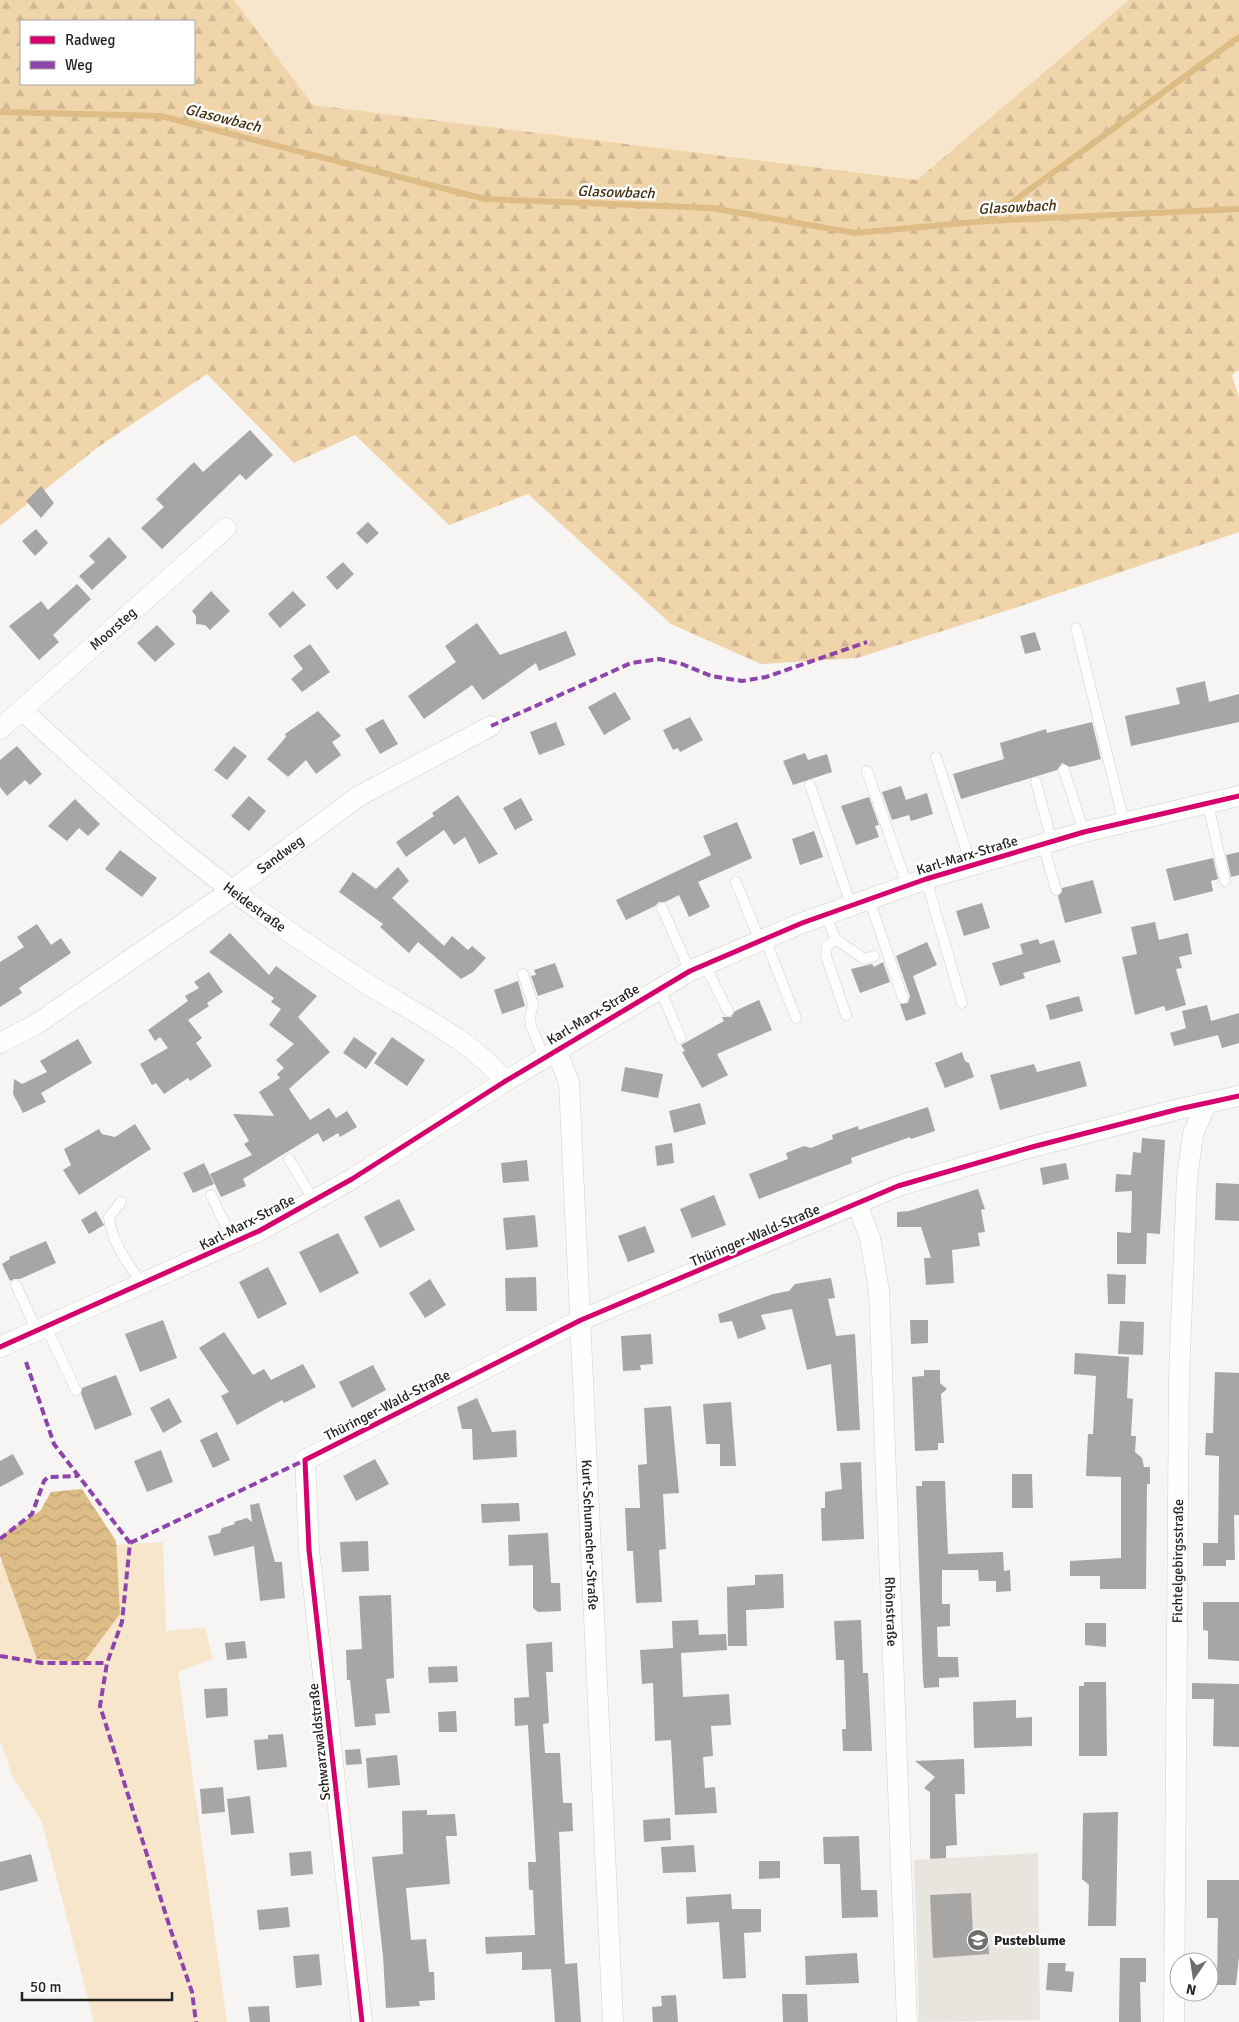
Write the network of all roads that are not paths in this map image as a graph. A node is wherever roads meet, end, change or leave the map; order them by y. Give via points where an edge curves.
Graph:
1 (226, 528) dead end
2 (1076, 628) dead end
3 (22, 710) junction
4 (491, 726) dead end
5 (0, 729) edge
6 (936, 757) dead end
7 (1064, 770) dead end
8 (868, 771) dead end
9 (1036, 782) dead end
10 (810, 785) dead end
11 (1239, 796) edge
12 (1208, 803) junction
13 (1124, 823) junction
14 (1084, 832) junction
15 (1047, 843) junction
16 (971, 865) junction
17 (926, 879) junction
18 (1225, 881) dead end
19 (736, 882) dead end
20 (907, 885) junction
21 (232, 890) junction
22 (1056, 890) dead end
23 (860, 902) junction
24 (662, 908) dead end
25 (824, 915) junction
26 (836, 939) junction
27 (762, 940) junction
28 (874, 956) dead end
29 (698, 968) junction
30 (523, 974) dead end
31 (659, 987) junction
32 (903, 998) dead end
33 (962, 1003) dead end
34 (728, 1010) dead end
35 (846, 1016) dead end
36 (796, 1018) dead end
37 (681, 1038) dead end
38 (0, 1043) edge
39 (550, 1054) junction
40 (504, 1082) junction
41 (1239, 1096) edge
42 (1207, 1104) junction
43 (289, 1159) dead end
44 (211, 1195) dead end
45 (314, 1201) junction
46 (122, 1202) dead end
47 (857, 1204) junction
48 (234, 1243) junction
49 (16, 1285) dead end
50 (143, 1285) junction
51 (581, 1320) junction
52 (41, 1329) junction
53 (0, 1347) edge
54 (76, 1390) dead end
55 (305, 1460) joint
56 (362, 2022) edge
57 (613, 2022) edge
58 (907, 2022) edge
59 (1174, 2022) edge

1 - 3 street, Moorsteg
2 - 13 lane
3 - 5 street, Moorsteg
3 - 21 street, Heidestraße via 135,814
4 - 21 street, Sandweg via 359,796
6 - 16 lane
7 - 14 lane
8 - 20 lane
9 - 15 lane
10 - 23 lane
11 - 12 street, Karl-Marx-Straße
12 - 13 street, Karl-Marx-Straße
12 - 18 lane
13 - 14 street, Karl-Marx-Straße
14 - 15 street, Karl-Marx-Straße
15 - 16 street, Karl-Marx-Straße
15 - 22 lane
16 - 17 street, Karl-Marx-Straße
17 - 20 street, Karl-Marx-Straße
17 - 33 lane
19 - 27 lane
20 - 23 street, Karl-Marx-Straße
21 - 38 street, Sandweg via 35,1025
21 - 40 street, Heidestraße via 364,982 475,1051
23 - 25 street, Karl-Marx-Straße
23 - 32 lane
24 - 29 lane
25 - 26 lane
25 - 27 street, Karl-Marx-Straße
26 - 28 lane via 864,959
26 - 35 lane via 827,946 826,956
27 - 29 street, Karl-Marx-Straße
27 - 36 lane
29 - 31 street, Karl-Marx-Straße
29 - 34 lane
30 - 39 lane via 533,1004 531,1026
31 - 37 lane
31 - 39 street, Karl-Marx-Straße
39 - 40 street, Karl-Marx-Straße
39 - 51 street, Kurt-Schumacher-Straße via 569,1082
40 - 45 street, Karl-Marx-Straße
41 - 42 street, Thüringer-Wald-Straße
42 - 47 street, Thüringer-Wald-Straße via 1023,1149 898,1186
42 - 59 street, Fichtelgebirgsstraße via 1193,1134 1187,1178 1179,1377
43 - 45 lane
44 - 48 lane
45 - 48 street, Karl-Marx-Straße
46 - 50 lane via 109,1217 110,1232
47 - 51 street, Thüringer-Wald-Straße
47 - 58 street, Rhönstraße via 870,1238 879,1292
48 - 50 street, Karl-Marx-Straße
49 - 52 lane
50 - 52 street, Karl-Marx-Straße
51 - 55 street, Thüringer-Wald-Straße
51 - 57 street, Kurt-Schumacher-Straße
52 - 53 street, Karl-Marx-Straße
52 - 54 lane
55 - 56 street, Schwarzwaldstraße via 309,1550

